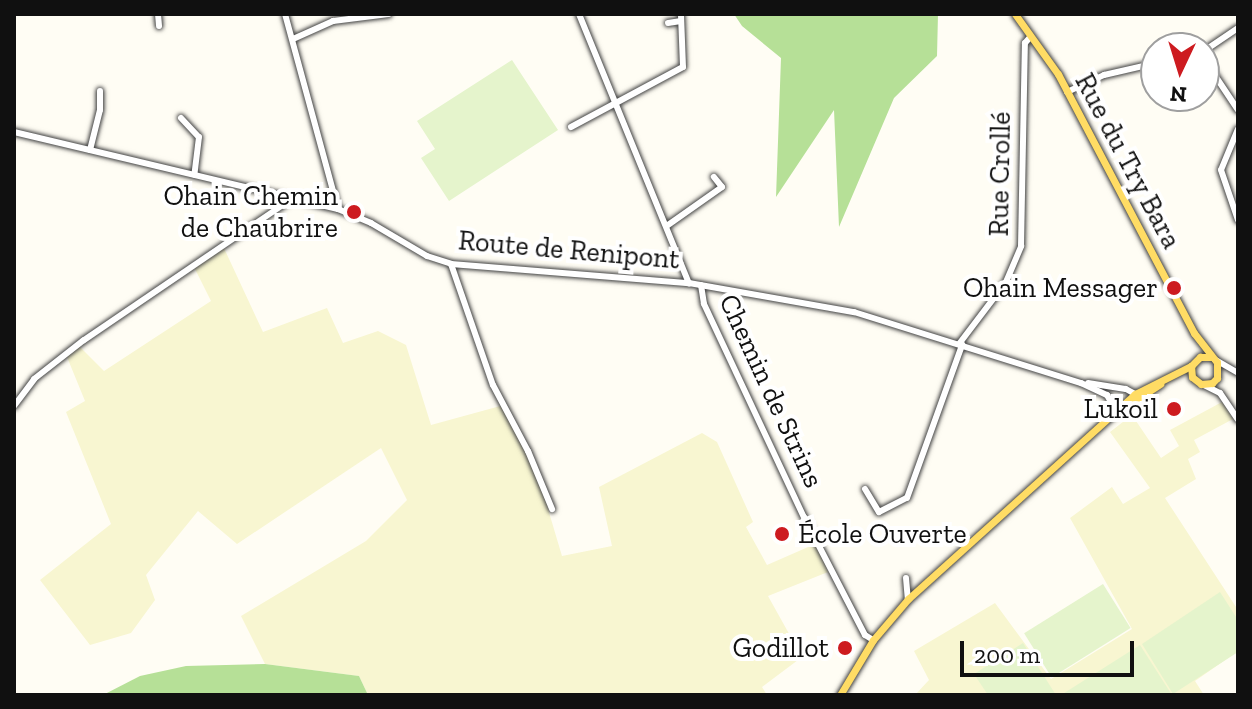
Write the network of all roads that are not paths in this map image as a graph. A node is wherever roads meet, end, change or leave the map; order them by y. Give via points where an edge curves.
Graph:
1 (158, 14) edge
2 (285, 14) edge
3 (389, 14) edge
4 (579, 14) edge
5 (1015, 14) edge
6 (681, 18) edge
7 (668, 23) dead end
8 (159, 26) dead end
9 (1238, 28) edge
10 (1031, 36) junction
11 (293, 39) junction
12 (1220, 40) edge
13 (1140, 67) edge
14 (1220, 83) edge
15 (100, 91) dead end
16 (1067, 92) junction
17 (615, 101) junction
18 (1238, 110) edge
19 (181, 118) dead end
20 (571, 127) dead end
21 (1238, 129) edge
22 (14, 132) edge
23 (90, 150) junction
24 (194, 175) junction
25 (714, 177) dead end
26 (293, 198) junction
27 (338, 209) junction
28 (1238, 220) edge
29 (668, 225) junction
30 (451, 264) junction
31 (689, 283) junction
32 (701, 285) junction
33 (1194, 333) junction
34 (961, 345) junction
35 (1211, 358) junction
36 (1194, 362) junction
37 (1237, 372) edge
38 (1218, 376) junction
39 (1192, 377) junction
40 (1081, 383) junction
41 (1204, 385) junction
42 (1220, 393) junction
43 (1133, 398) junction
44 (14, 406) edge
45 (1118, 412) junction
46 (1238, 420) edge
47 (865, 489) dead end
48 (552, 509) dead end
49 (906, 578) dead end
50 (908, 599) junction
51 (873, 640) junction
52 (840, 695) edge

1 - 8 street
2 - 11 street
3 - 11 street via 333,21
4 - 17 street
5 - 10 main road, Rue du Try Bara
6 - 7 street
6 - 17 street via 683,67
9 - 12 street
10 - 16 main road, Rue du Try Bara
10 - 34 street, Rue Crollé via 1025,43 1022,243 1011,273
11 - 27 street
13 - 16 street
14 - 18 street
15 - 23 street
16 - 33 main road, Rue du Try Bara
17 - 20 street
17 - 29 street
19 - 24 street via 199,137
21 - 28 street via 1221,170
22 - 23 street, Route de Renipont
23 - 24 street, Route de Renipont
24 - 26 street, Route de Renipont
25 - 29 street via 722,187
26 - 27 street, Route de Renipont
26 - 44 street via 84,340 34,379
27 - 30 street, Route de Renipont
29 - 31 street
30 - 31 street, Route de Renipont
30 - 48 street via 493,385
31 - 32 street, Route de Renipont
32 - 34 street, Route de Renipont via 854,312
32 - 51 street, Chemin de Strins via 704,304 804,517 865,635
33 - 35 main road, Rue du Try Bara
33 - 36 main road, Rue du Try Bara
34 - 40 street, Route de Renipont
34 - 47 street, Rue Crollé via 907,498 879,512
35 - 36 main road
35 - 37 street
35 - 38 main road via 1217,362
36 - 39 main road
36 - 43 main road
37 - 38 street
38 - 41 main road
38 - 42 street
39 - 41 main road
39 - 43 main road via 1168,380
40 - 43 street, Route de Renipont via 1120,387
40 - 45 street, Route de Renipont via 1107,395
41 - 42 street
42 - 46 street
43 - 45 main road
45 - 50 main road
49 - 50 street
50 - 51 main road
51 - 52 main road

